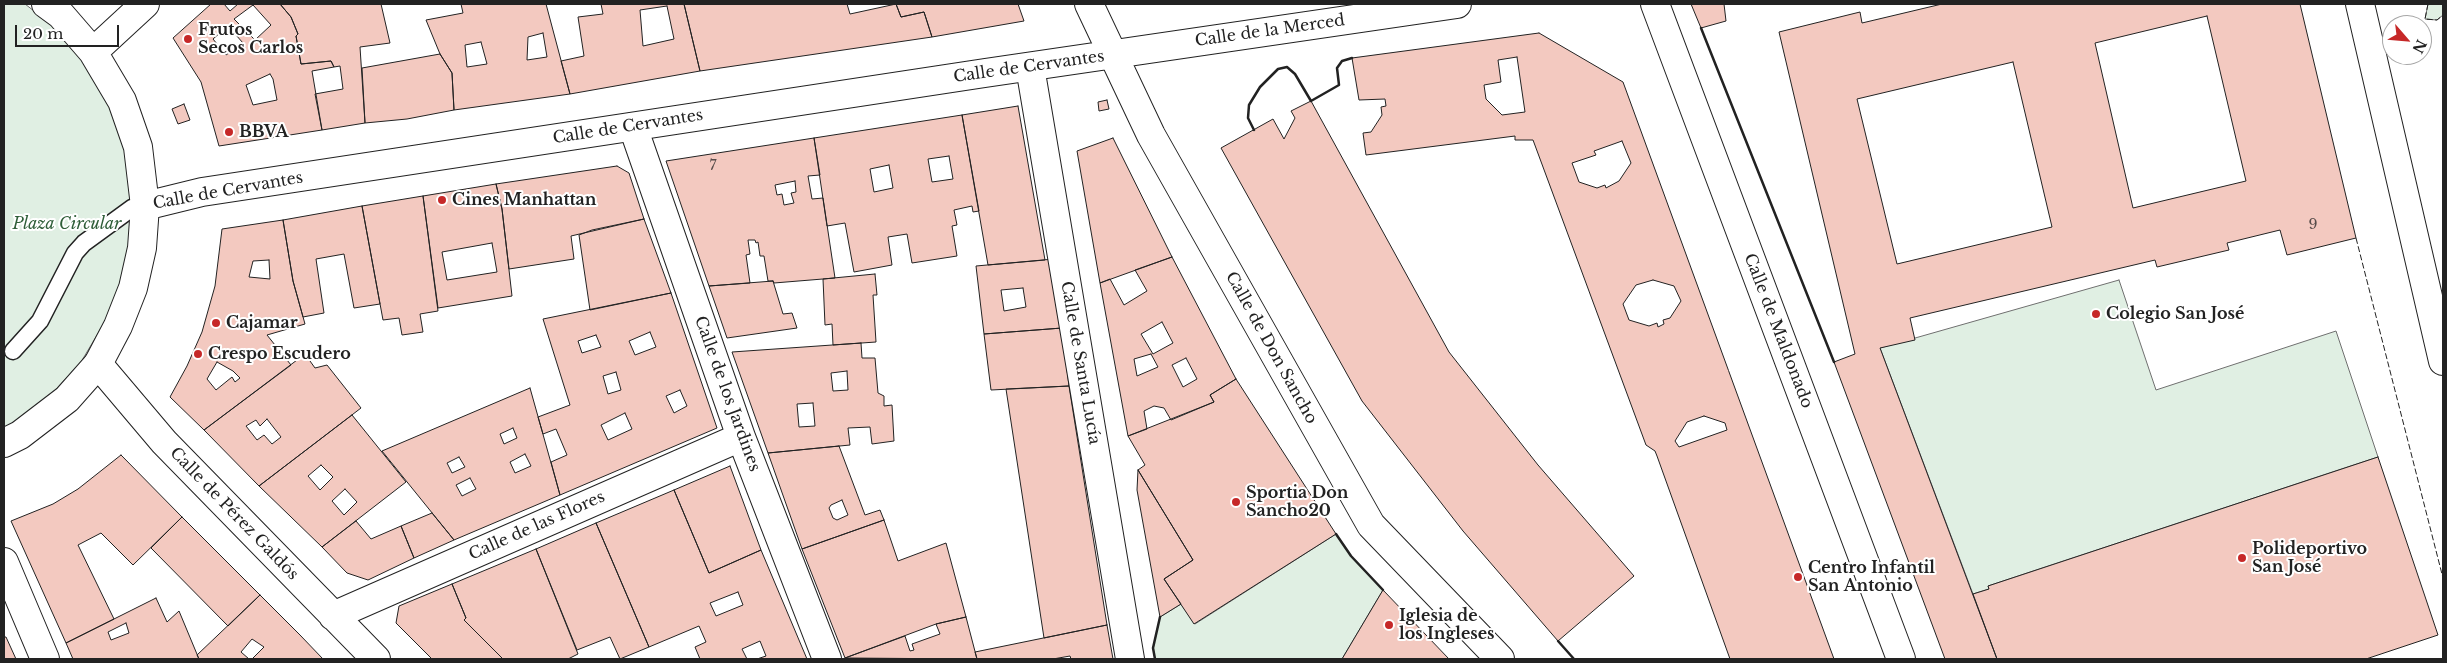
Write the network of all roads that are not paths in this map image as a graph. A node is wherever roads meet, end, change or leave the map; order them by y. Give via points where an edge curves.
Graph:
1 (46, 4) edge
2 (145, 4) edge
3 (1089, 4) edge
4 (1457, 4) edge
5 (1655, 4) edge
6 (2360, 4) edge
7 (93, 52) junction
8 (1112, 54) junction
9 (1030, 67) junction
10 (633, 127) junction
11 (145, 206) junction
12 (14, 351) dead end
13 (2443, 361) edge
14 (98, 364) junction
15 (741, 437) junction
16 (4, 443) edge
17 (4, 562) edge
18 (333, 616) junction
19 (44, 659) edge
20 (376, 659) edge
21 (827, 659) edge
22 (1130, 659) edge
23 (1500, 659) edge
24 (1901, 659) edge

1 - 7 street via 61,15
2 - 7 street
3 - 8 street, Calle de Don Sancho
4 - 8 street, Calle de la Merced
5 - 24 street, Calle de Maldonado
6 - 13 street
7 - 11 street via 122,101 138,147
8 - 9 street, Calle de Cervantes
8 - 23 street, Calle de Don Sancho via 1151,135 1371,525
9 - 10 street, Calle de Cervantes
9 - 22 street, Calle de Santa Lucía
10 - 11 street, Calle de Cervantes via 202,192
10 - 15 street, Calle de los Jardines
11 - 12 lane via 132,208 84,243 75,253 40,321
11 - 14 street via 142,248 133,288
14 - 16 street via 67,399 20,435
14 - 18 street, Calle de Pérez Galdós via 164,442
15 - 18 street, Calle de las Flores
15 - 21 street, Calle de los Jardines
17 - 19 street
18 - 20 street, Calle de Pérez Galdós

